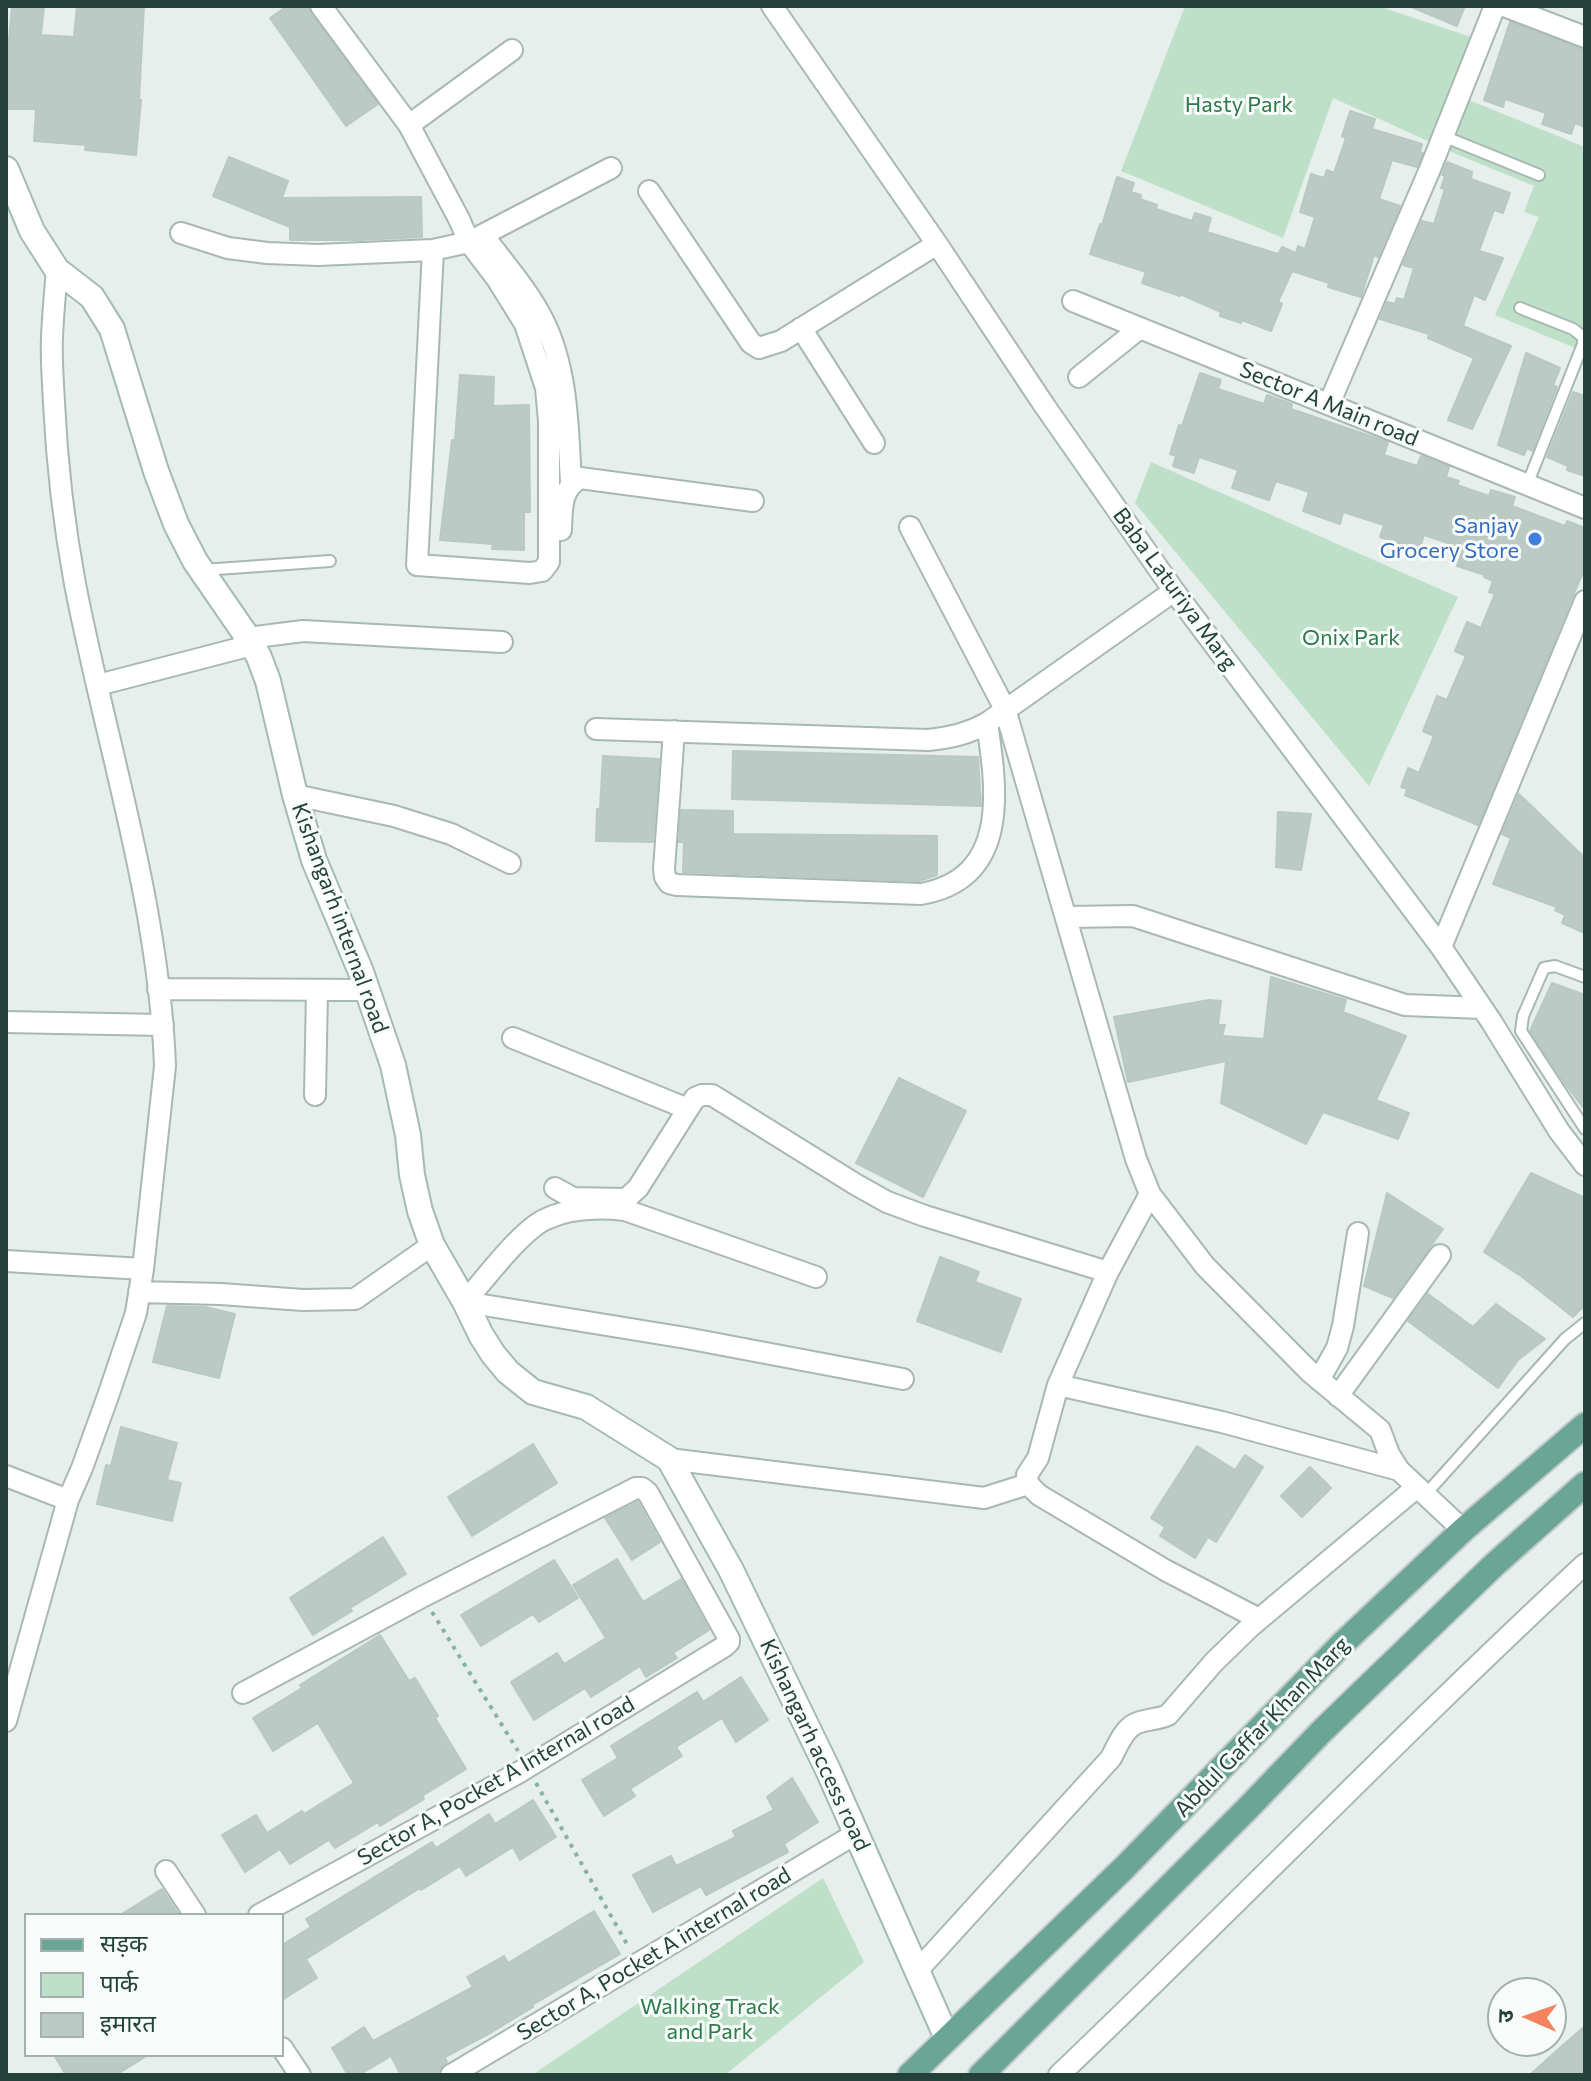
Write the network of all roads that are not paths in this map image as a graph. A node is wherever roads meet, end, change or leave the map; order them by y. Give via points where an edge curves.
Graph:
1 (321, 6) edge
2 (772, 6) edge
3 (1495, 6) edge
4 (1504, 6) edge
5 (1585, 37) edge
6 (512, 50) dead end
7 (409, 125) junction
8 (1443, 136) junction
9 (611, 168) dead end
10 (6, 169) edge
11 (1539, 175) dead end
12 (649, 191) dead end
13 (181, 233) dead end
14 (476, 239) junction
15 (937, 244) junction
16 (433, 250) junction
17 (57, 270) junction
18 (1073, 301) dead end
19 (1520, 308) dead end
20 (801, 328) junction
21 (1140, 328) junction
22 (1079, 377) dead end
23 (1329, 404) junction
24 (874, 443) dead end
25 (571, 483) junction
26 (1527, 485) junction
27 (753, 501) dead end
28 (1585, 508) edge
29 (910, 527) dead end
30 (561, 558) dead end
31 (330, 561) dead end
32 (201, 570) junction
33 (1174, 591) junction
34 (1585, 601) edge
35 (250, 642) junction
36 (502, 642) dead end
37 (98, 685) junction
38 (1005, 709) junction
39 (987, 723) junction
40 (596, 729) dead end
41 (674, 731) junction
42 (295, 795) junction
43 (510, 863) dead end
44 (1067, 917) junction
45 (1441, 947) junction
46 (1585, 977) edge
47 (158, 989) junction
48 (317, 990) junction
49 (368, 990) junction
50 (1482, 1008) junction
51 (6, 1022) edge
52 (163, 1025) junction
53 (513, 1038) dead end
54 (1514, 1038) junction
55 (315, 1095) dead end
56 (688, 1109) junction
57 (1585, 1129) edge
58 (1585, 1165) edge
59 (555, 1188) dead end
60 (1150, 1194) junction
61 (1358, 1233) dead end
62 (432, 1245) junction
63 (1440, 1255) dead end
64 (6, 1261) edge
65 (143, 1269) junction
66 (1108, 1272) junction
67 (816, 1277) dead end
68 (139, 1292) junction
69 (465, 1302) junction
70 (1585, 1323) edge
71 (903, 1379) dead end
72 (1319, 1380) junction
73 (1058, 1385) junction
74 (1338, 1396) junction
75 (1585, 1425) edge
76 (669, 1459) junction
77 (1399, 1470) junction
78 (6, 1476) edge
79 (1028, 1484) junction
80 (1585, 1484) edge
81 (1421, 1491) junction
82 (68, 1500) junction
83 (1463, 1530) junction
84 (1585, 1564) edge
85 (1259, 1619) junction
86 (243, 1693) dead end
87 (6, 1721) edge
88 (857, 1833) junction
89 (166, 1871) dead end
90 (194, 1913) edge
91 (263, 1913) edge
92 (917, 1971) junction
93 (947, 2038) junction
94 (284, 2051) edge
95 (300, 2075) edge
96 (451, 2075) edge
97 (910, 2075) edge
98 (981, 2075) edge
99 (1059, 2075) edge

1 - 7 street
2 - 15 street, Baba Laturiya Marg
3 - 8 street
4 - 5 street
6 - 7 street
7 - 14 street via 459,219
8 - 11 lane
8 - 23 street
9 - 14 street
10 - 17 street via 32,231
12 - 20 street via 751,343 759,348 769,345
13 - 16 street via 267,253
14 - 16 street
14 - 16 street via 525,324 546,388 549,562 542,571 417,565
14 - 25 street via 543,321 565,397
15 - 20 street
15 - 33 street, Baba Laturiya Marg
17 - 32 street, Kishangarh internal road via 92,297 112,329 156,471
17 - 37 street via 52,338 56,439 68,540
18 - 21 street, Sector A Main road
19 - 26 lane via 1583,337
20 - 24 street
21 - 22 street
21 - 23 street, Sector A Main road
23 - 26 street, Sector A Main road
25 - 27 street via 580,478
25 - 30 street via 562,504
26 - 28 street, Sector A Main road
29 - 38 street
31 - 32 lane
32 - 35 street, Kishangarh internal road
33 - 38 street
33 - 45 street, Baba Laturiya Marg
34 - 45 street
35 - 36 street via 303,631
35 - 37 street
35 - 42 street, Kishangarh internal road via 268,681
37 - 47 street
38 - 39 street
38 - 44 street
39 - 41 street via 953,737 928,740
39 - 41 street via 996,790 992,832 969,870 939,891 921,894 669,883 664,869
40 - 41 street
42 - 43 street via 451,834
42 - 49 street, Kishangarh internal road via 314,860
44 - 50 street via 1133,916 1405,1005
44 - 60 street
45 - 50 street, Baba Laturiya Marg
46 - 54 lane via 1555,966 1544,968
47 - 48 street
47 - 52 street
48 - 49 street
48 - 55 street
49 - 62 street, Kishangarh internal road via 399,1086 412,1175
50 - 54 street, Baba Laturiya Marg
51 - 52 street
52 - 65 street via 165,1066
53 - 56 street
54 - 57 lane
54 - 58 street, Baba Laturiya Marg via 1559,1131
56 - 59 street via 626,1199 573,1198
56 - 66 street via 695,1098 712,1095 887,1202
60 - 66 street
60 - 72 street via 1205,1266
61 - 72 street via 1343,1326
62 - 68 street via 355,1299
62 - 69 street, Kishangarh internal road
63 - 74 street
64 - 65 street
65 - 68 street
66 - 73 street
67 - 69 street via 625,1210 600,1207 545,1219
68 - 82 street via 117,1370
69 - 71 street
69 - 76 street, Kishangarh internal road via 508,1372 533,1392 586,1407
70 - 81 lane
72 - 74 street
73 - 77 street
73 - 79 street
74 - 77 street via 1380,1430
75 - 83 main road, Abdul Gaffar Khan Marg
76 - 79 street via 984,1498
76 - 88 street, Kishangarh access road via 731,1570
77 - 81 street
78 - 82 street
79 - 85 street via 1165,1570
80 - 98 main road, Abdul Gaffar Khan Marg via 1333,1720
81 - 83 street
81 - 85 street
82 - 87 street
83 - 93 main road, Abdul Gaffar Khan Marg
84 - 99 street
85 - 92 street via 1168,1715 1126,1732 1111,1758
86 - 91 street, Sector A, Pocket A Internal road via 642,1488 729,1642 527,1767
88 - 92 street, Kishangarh access road
88 - 96 street, Sector A, Pocket A internal road
89 - 90 street
92 - 93 street, Kishangarh access road
93 - 97 main road, Abdul Gaffar Khan Marg
94 - 95 street

